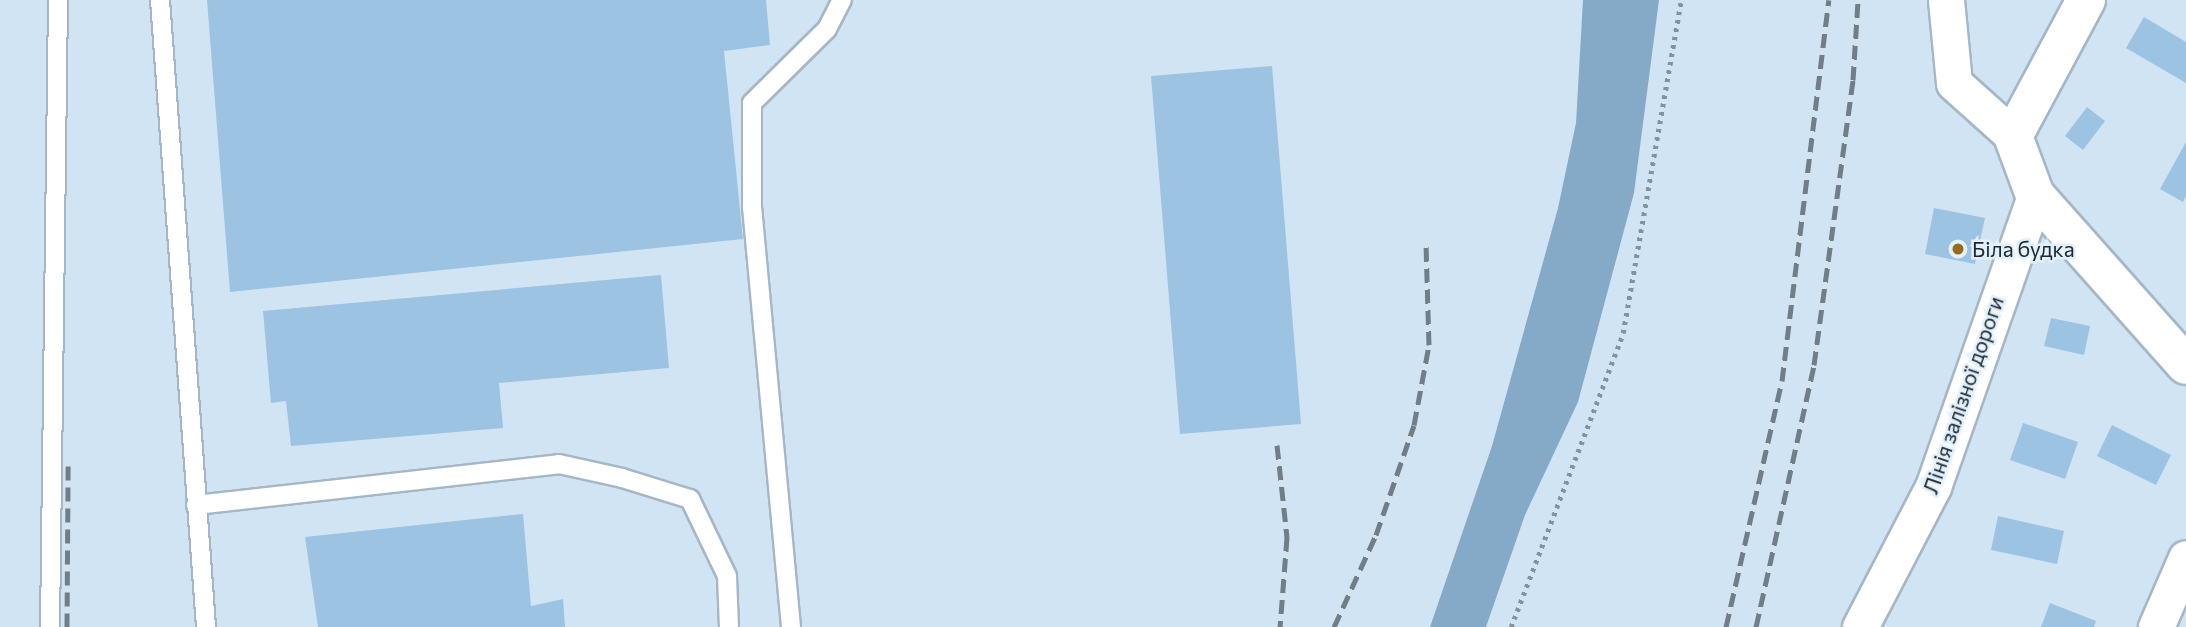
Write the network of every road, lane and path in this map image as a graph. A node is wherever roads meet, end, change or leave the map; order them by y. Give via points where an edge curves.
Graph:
1 (58, 0) edge
2 (160, 0) edge
3 (842, 0) edge
4 (1681, 0) edge
5 (1946, 0) edge
6 (2086, 0) edge
7 (2013, 136) junction
8 (2035, 195) junction
9 (2186, 365) edge
10 (196, 505) junction
11 (2186, 558) edge
12 (50, 627) edge
13 (206, 627) edge
14 (729, 627) edge
15 (791, 627) edge
16 (1511, 627) edge
17 (1860, 627) edge
18 (2156, 627) edge

1 - 12 lane
2 - 10 lane
3 - 15 lane via 827,29 752,103 752,208
4 - 16 path via 1623,333
5 - 7 street via 1954,83
6 - 7 street
7 - 8 street
8 - 9 street
8 - 17 street, Лінія залізної дороги via 1933,487
10 - 13 lane
10 - 14 lane via 559,464 609,475 690,499 727,576
11 - 18 street

